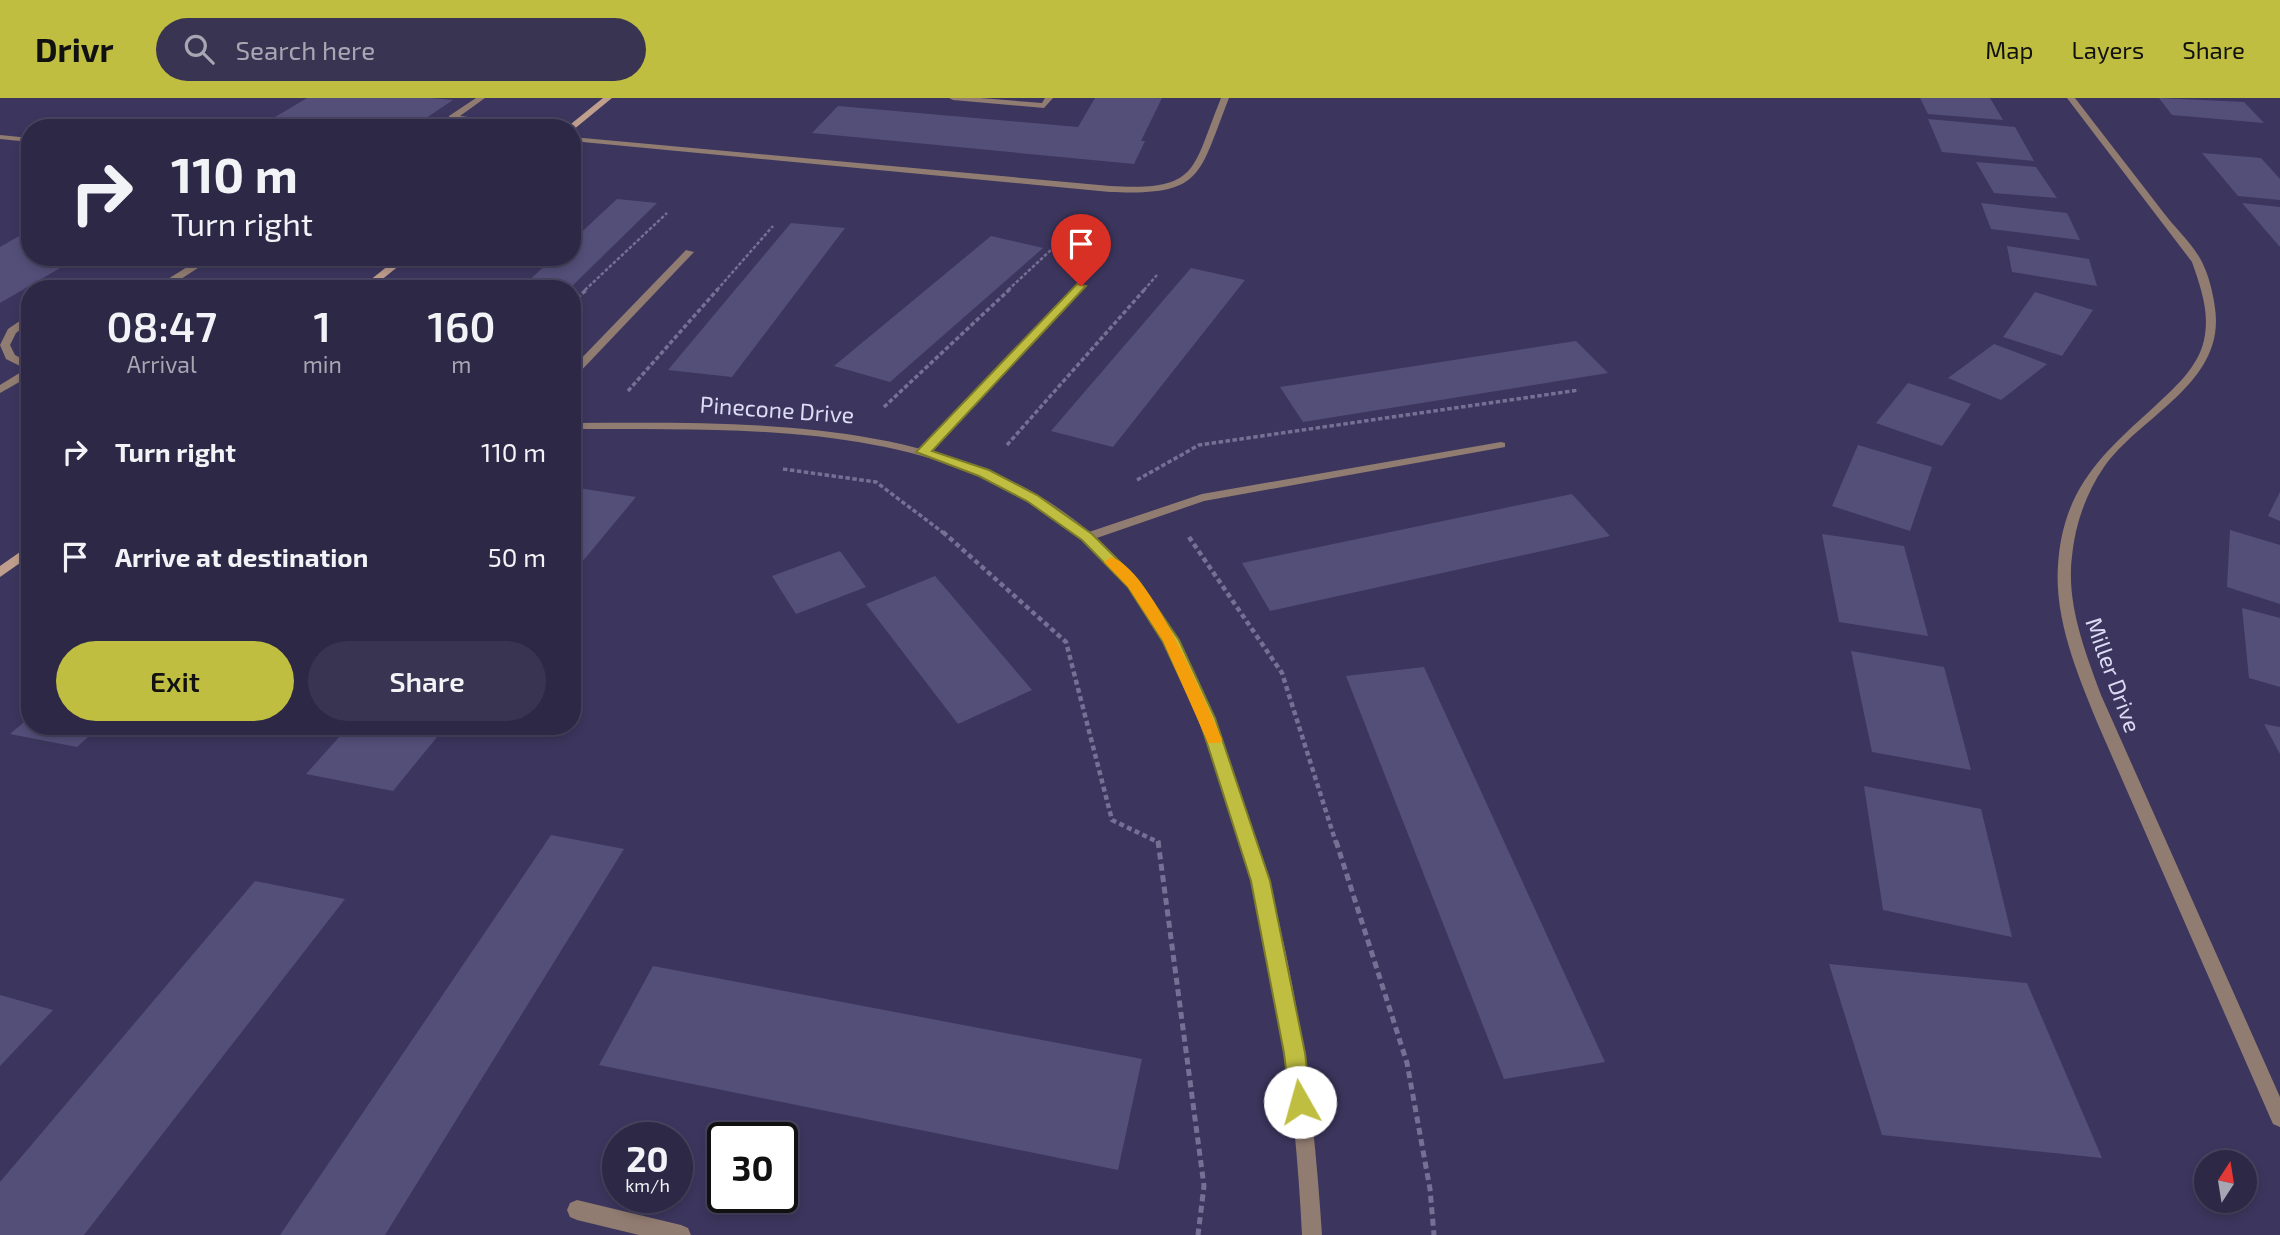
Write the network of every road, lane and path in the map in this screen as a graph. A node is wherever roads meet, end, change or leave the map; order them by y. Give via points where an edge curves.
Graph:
1 (481, 98) edge
2 (608, 98) edge
3 (953, 98) edge
4 (1049, 98) edge
5 (1224, 98) edge
6 (2071, 98) edge
7 (462, 119) edge
8 (581, 119) edge
9 (0, 137) edge
10 (21, 139) edge
11 (581, 140) edge
12 (667, 214) dead end
13 (773, 226) dead end
14 (1052, 249) dead end
15 (689, 252) dead end
16 (196, 266) edge
17 (393, 266) edge
18 (1157, 275) dead end
19 (174, 280) edge
20 (376, 280) edge
21 (1081, 286) dead end
22 (581, 295) edge
23 (21, 324) edge
24 (21, 364) edge
25 (581, 365) edge
26 (21, 375) edge
27 (0, 390) edge
28 (1579, 390) dead end
29 (581, 426) edge
30 (598, 426) junction
31 (852, 436) junction
32 (1501, 444) dead end
33 (923, 452) junction
34 (772, 467) dead end
35 (984, 473) junction
36 (1134, 520) junction
37 (1087, 537) junction
38 (21, 557) edge
39 (0, 573) edge
40 (2280, 1118) edge
41 (577, 1210) dead end
42 (681, 1235) edge
43 (1198, 1235) edge
44 (1312, 1235) edge
45 (1434, 1235) edge

1 - 7 street via 452,118
2 - 8 main road
3 - 4 street via 1044,106
5 - 11 street via 1193,173 1173,185 1143,190
6 - 40 street, Miller Drive via 2197,262 2207,287 2212,333 2192,377 2097,468 2070,531 2064,569 2068,608 2095,697
9 - 10 street
12 - 22 path
13 - 30 path
14 - 31 path
15 - 25 street
16 - 19 street
17 - 20 main road
18 - 35 path
21 - 33 street
23 - 24 street via 5,345 10,357
26 - 27 street
28 - 36 path via 1199,445 1104,498
29 - 30 street, Pinecone Drive
30 - 31 street, Pinecone Drive via 758,427
31 - 33 street, Pinecone Drive
32 - 36 street via 1202,498
33 - 35 street, Pinecone Drive
34 - 43 path via 876,482 942,530 1066,642 1112,820 1160,842 1204,1186
35 - 37 street, Pinecone Drive via 1032,498
36 - 37 street
36 - 45 path via 1181,526 1282,673 1407,1063
37 - 44 street, Pinecone Drive via 1133,584 1171,640 1207,718 1261,881 1295,1053
38 - 39 main road
41 - 42 street

